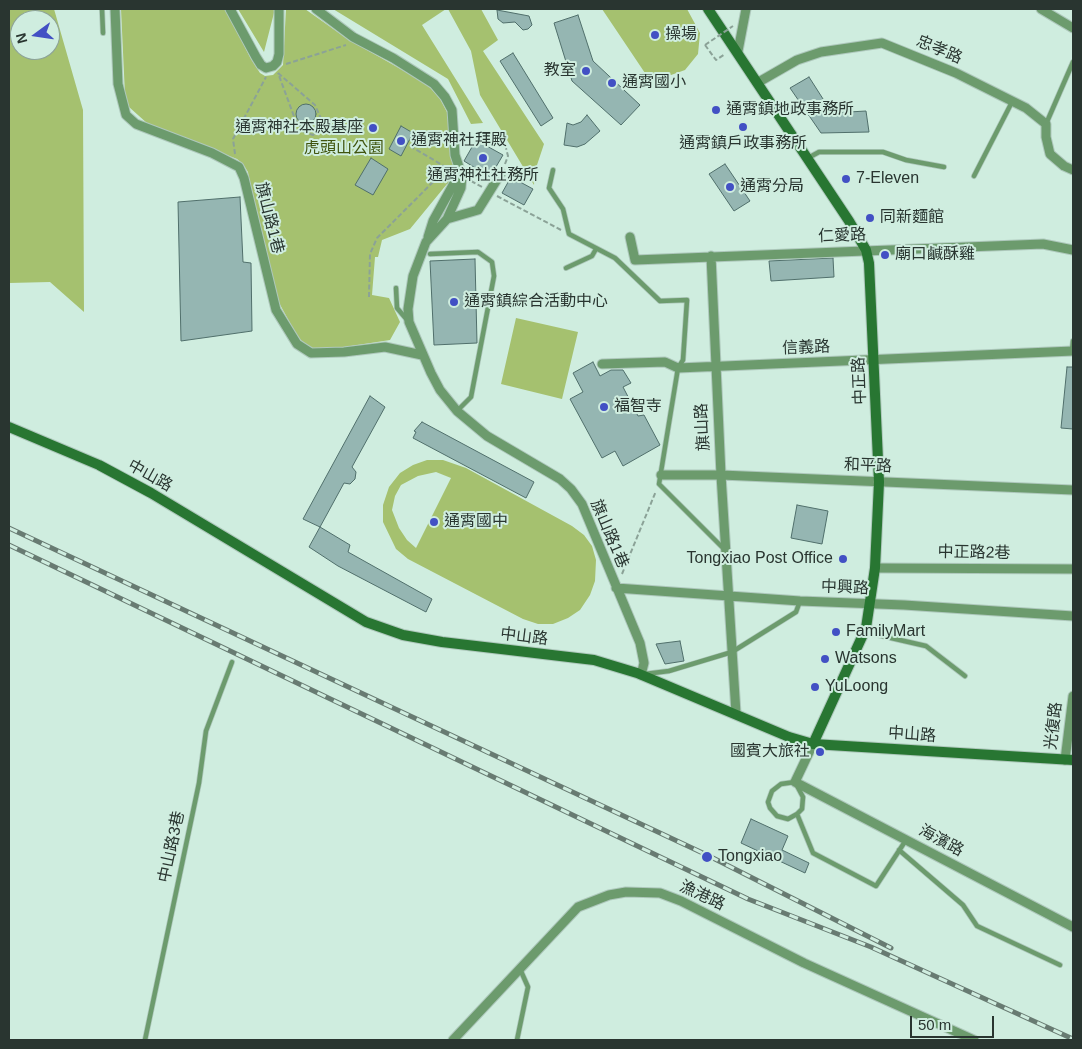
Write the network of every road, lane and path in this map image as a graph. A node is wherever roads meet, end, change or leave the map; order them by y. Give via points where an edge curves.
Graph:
1 (102, 9) edge
2 (115, 9) edge
3 (230, 9) edge
4 (279, 9) edge
5 (316, 9) edge
6 (708, 9) edge
7 (746, 9) edge
8 (1041, 9) edge
9 (734, 26) dead end
10 (1073, 28) edge
11 (103, 33) dead end
12 (347, 45) dead end
13 (738, 51) junction
14 (716, 60) dead end
15 (1073, 62) edge
16 (284, 65) dead end
17 (278, 73) joint
18 (266, 77) dead end
19 (757, 83) junction
20 (1012, 102) junction
21 (1046, 124) junction
22 (410, 146) dead end
23 (506, 148) dead end
24 (807, 159) junction
25 (238, 167) junction
26 (944, 167) dead end
27 (553, 170) dead end
28 (1073, 170) edge
29 (501, 173) joint
30 (460, 176) junction
31 (974, 176) dead end
32 (503, 199) dead end
33 (447, 219) junction
34 (569, 234) junction
35 (630, 237) dead end
36 (426, 242) junction
37 (596, 249) junction
38 (866, 250) junction
39 (1073, 250) edge
40 (430, 254) dead end
41 (710, 256) junction
42 (566, 268) dead end
43 (396, 288) dead end
44 (369, 296) dead end
45 (408, 322) junction
46 (1073, 341) edge
47 (1073, 351) edge
48 (422, 355) junction
49 (874, 360) junction
50 (602, 364) dead end
51 (715, 367) junction
52 (678, 368) junction
53 (456, 411) junction
54 (9, 427) edge
55 (720, 475) junction
56 (660, 479) junction
57 (878, 482) junction
58 (1073, 490) edge
59 (725, 551) junction
60 (875, 568) junction
61 (1073, 569) edge
62 (616, 588) junction
63 (728, 596) junction
64 (800, 601) junction
65 (870, 603) junction
66 (1073, 616) edge
67 (865, 632) junction
68 (732, 652) junction
69 (232, 662) dead end
70 (642, 675) junction
71 (964, 676) dead end
72 (1073, 696) edge
73 (736, 713) junction
74 (813, 744) junction
75 (1069, 760) edge
76 (795, 782) junction
77 (797, 814) junction
78 (906, 840) junction
79 (899, 850) junction
80 (1073, 927) edge
81 (1060, 965) dead end
82 (520, 967) junction
83 (145, 1040) edge
84 (452, 1040) edge
85 (517, 1040) edge
86 (974, 1040) edge

1 - 11 lane
2 - 25 street, 旗山路1巷 via 118,84 126,115 136,124 212,153
3 - 4 street via 256,58 266,68 277,62 279,54
5 - 30 street via 353,36 434,84 452,110
6 - 13 main road, 中正路
7 - 13 street
8 - 10 street
9 - 14 path, bridge via 705,45
12 - 16 path
13 - 19 main road, 中正路
15 - 21 lane
17 - 17 path via 295,119 304,132 313,135 321,128 322,121 315,105
18 - 25 path via 233,138
19 - 20 street, 忠孝路 via 797,60 821,52 882,43 956,73
19 - 24 main road, 中正路
20 - 21 street, 忠孝路
20 - 31 lane
21 - 28 street via 1050,154
22 - 30 path
23 - 29 path via 508,156
24 - 26 lane via 819,152 884,152
24 - 38 main road, 中正路
25 - 48 street, 旗山路1巷 via 244,178 276,310 297,344 311,353 385,347
27 - 34 lane via 549,188 563,209
29 - 33 street via 478,210
30 - 33 street, 旗山路1巷 via 461,188
30 - 36 street via 433,221
30 - 44 path via 433,182 378,238 370,254
32 - 34 path
33 - 36 street, 旗山路1巷
34 - 37 lane
35 - 41 street, 仁愛路 via 635,260
36 - 45 street, 旗山路1巷 via 413,276
37 - 42 lane via 592,256
37 - 52 lane via 616,258 660,301 687,300 683,360
38 - 39 street, 仁愛路 via 1043,244
38 - 41 street, 仁愛路
38 - 49 main road, 中正路
40 - 53 lane via 478,252 492,262 494,276 471,397
41 - 51 street, 旗山路
43 - 45 lane via 397,308
45 - 48 street, 旗山路1巷
46 - 47 lane
47 - 49 street, 信義路
48 - 53 street, 旗山路1巷 via 440,390
49 - 51 street, 信義路
49 - 57 main road, 中正路
50 - 52 street, 信義路 via 665,362
51 - 52 street, 信義路
51 - 55 street, 旗山路
52 - 56 lane
53 - 62 street, 旗山路1巷 via 475,428 560,479 571,489 590,522
54 - 70 main road, 中山路 via 99,465 366,622 403,635 594,660
55 - 56 street, 和平路
55 - 57 street, 和平路
55 - 59 street, 旗山路
56 - 59 lane
56 - 62 path
57 - 58 street, 和平路
57 - 60 main road, 中正路
59 - 63 street, 旗山路
60 - 61 street, 中正路2巷
60 - 65 main road, 中正路
62 - 63 street, 中興路
62 - 70 street, 旗山路1巷 via 640,643 644,664
63 - 64 street, 中興路
63 - 68 street, 旗山路
64 - 65 street, 中興路
64 - 68 lane via 796,612
65 - 66 street, 中興路
65 - 67 main road, 中正路
67 - 71 lane via 926,646
67 - 74 main road, 中正路
68 - 70 lane via 676,669
68 - 73 street, 旗山路
69 - 83 lane, 中山路3巷 via 206,731 199,783
70 - 73 main road, 中山路
72 - 75 street, 光復路
73 - 74 main road, 中山路
74 - 75 main road, 中山路
74 - 76 street, 中正路
76 - 77 lane via 803,797 802,809
76 - 77 lane via 776,786 768,802 777,816 788,819
76 - 78 street, 海濱路
77 - 79 lane via 813,853 876,886
78 - 79 lane
78 - 80 street, 海濱路
79 - 81 lane via 963,905 977,926
82 - 84 street, 漁港路
82 - 85 lane via 528,987
82 - 86 street, 漁港路 via 578,907 626,892 660,892 804,963

